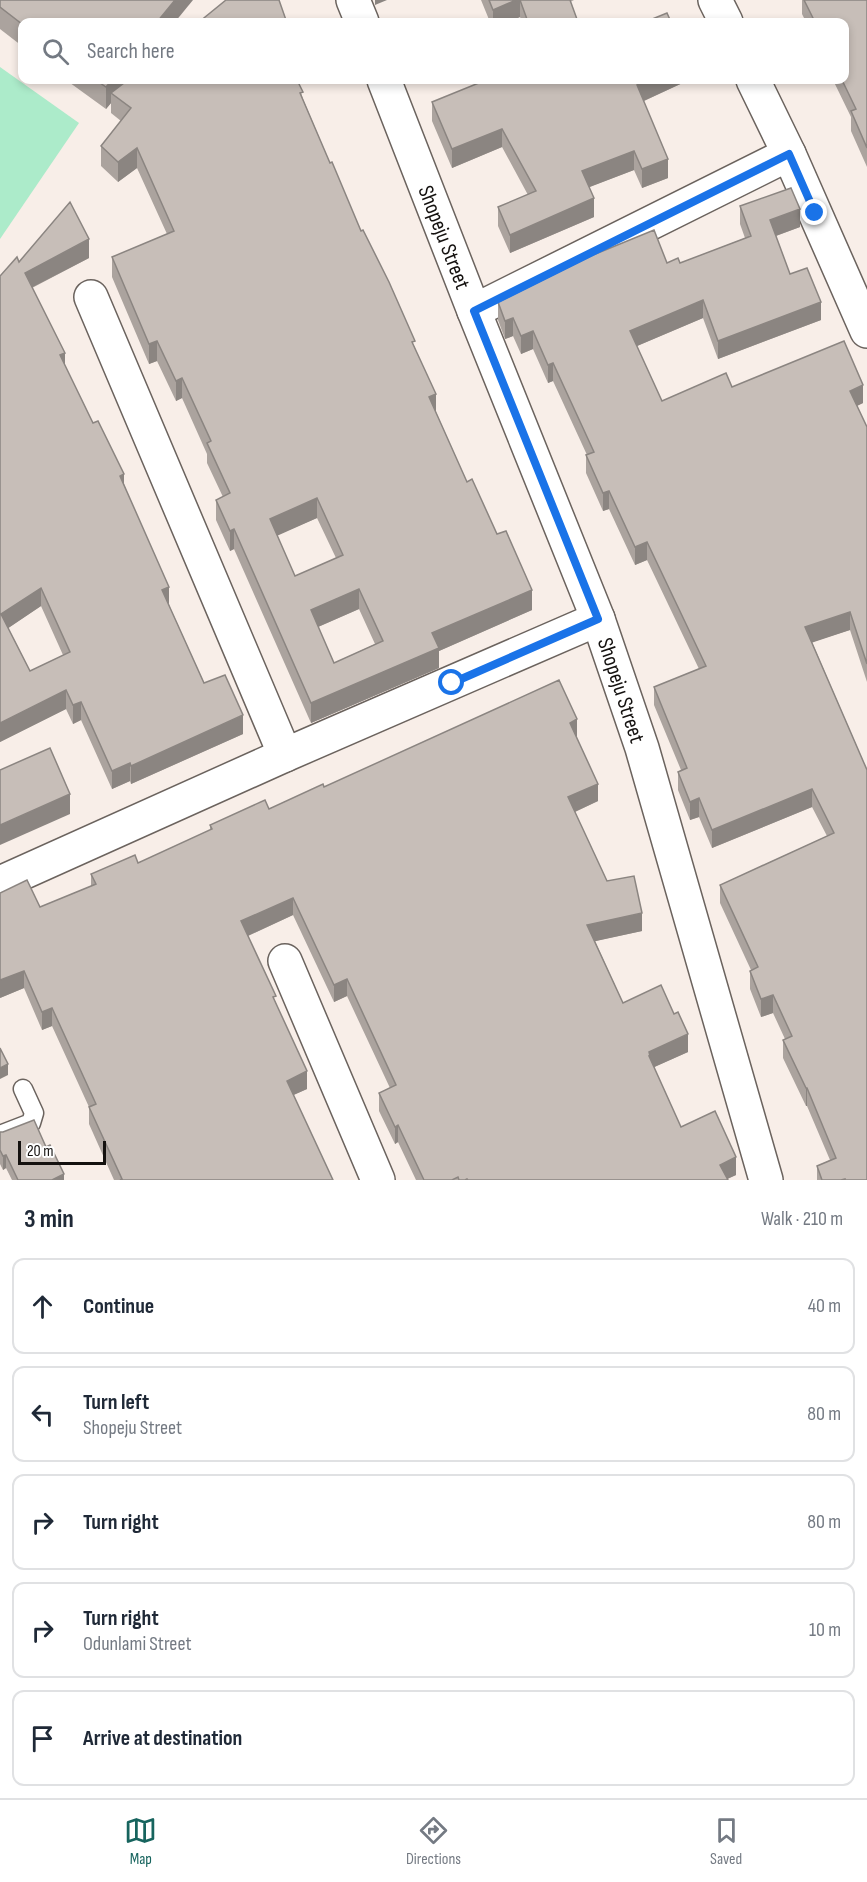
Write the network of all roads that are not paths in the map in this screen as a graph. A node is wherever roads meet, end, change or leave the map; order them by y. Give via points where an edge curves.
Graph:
1 (353, 0) edge
2 (715, 0) edge
3 (360, 18) edge
4 (724, 18) edge
5 (386, 84) edge
6 (755, 84) edge
7 (789, 154) junction
8 (91, 297) dead end
9 (474, 311) junction
10 (867, 331) edge
11 (598, 619) junction
12 (285, 755) junction
13 (0, 883) edge
14 (285, 961) dead end
15 (23, 1089) dead end
16 (0, 1135) edge
17 (378, 1180) edge
18 (766, 1180) edge

1 - 3 street
2 - 4 street
5 - 9 street, Shopeju Street
6 - 7 street
7 - 9 street
7 - 10 street
8 - 12 street
9 - 11 street, Shopeju Street
11 - 12 street
11 - 18 street, Shopeju Street via 642,748
12 - 13 street
14 - 17 street
15 - 16 lane via 34,1113 31,1122

